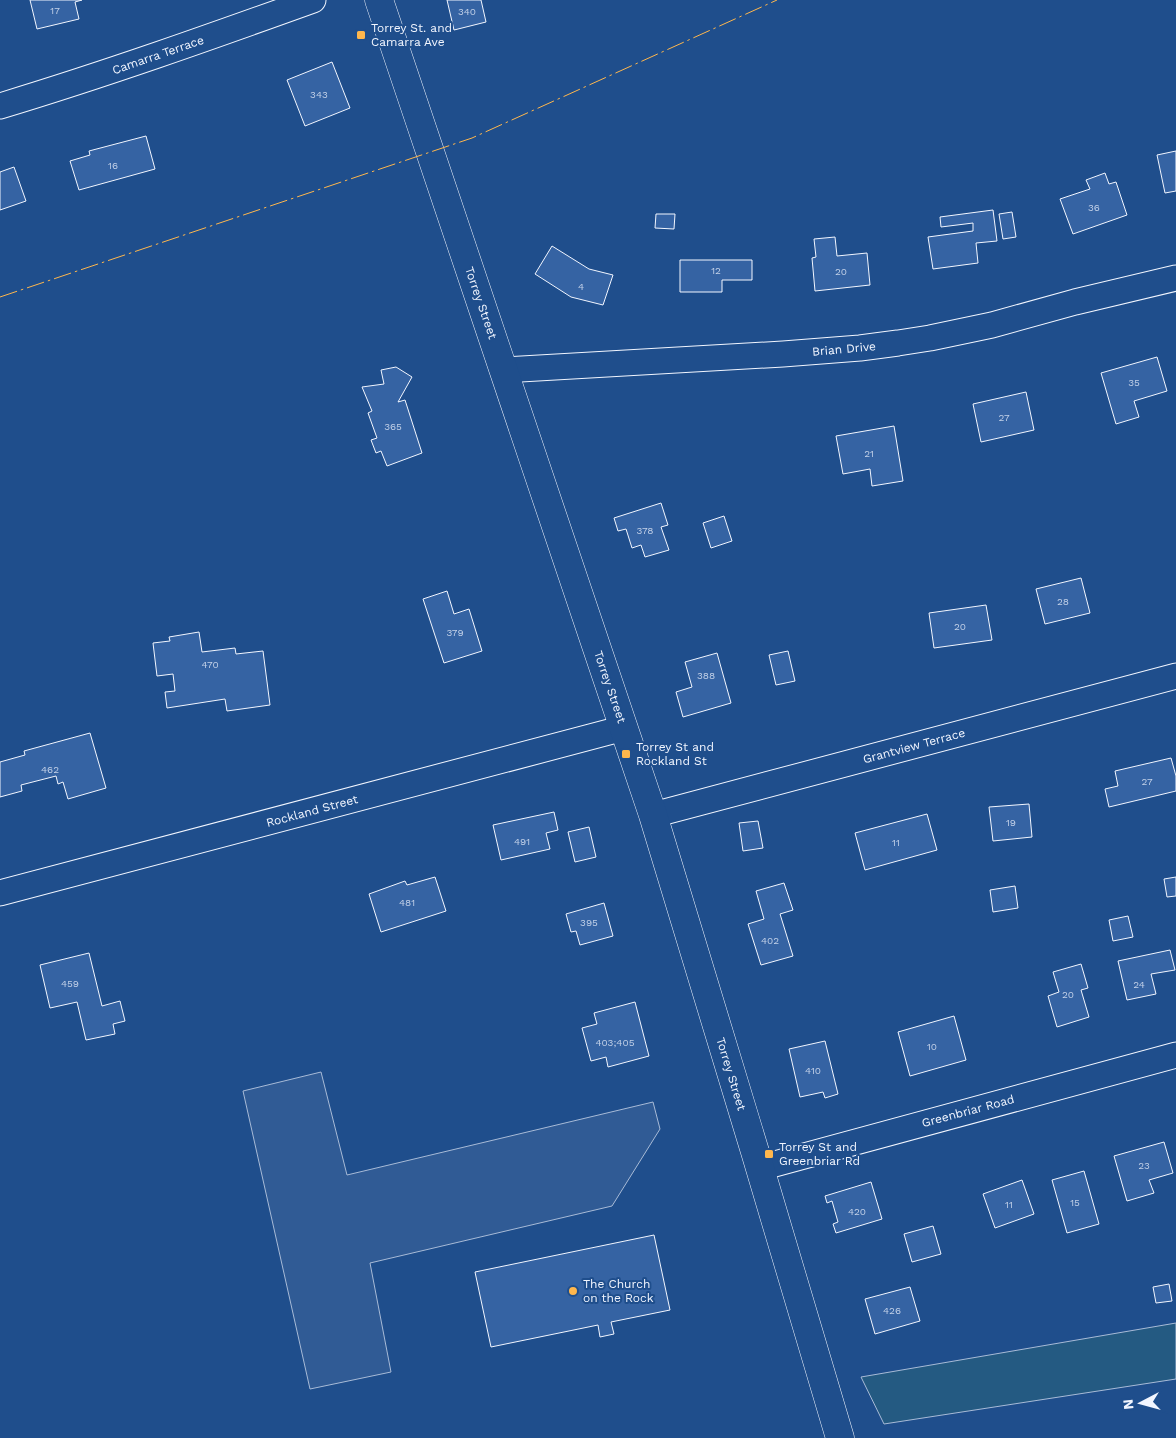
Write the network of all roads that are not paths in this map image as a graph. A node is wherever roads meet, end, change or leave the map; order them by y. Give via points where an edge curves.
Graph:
1 (314, 0) edge
2 (379, 0) edge
3 (0, 106) edge
4 (1176, 278) edge
5 (504, 370) junction
6 (1176, 676) edge
7 (624, 728) junction
8 (653, 815) junction
9 (0, 893) edge
10 (1176, 1055) edge
11 (760, 1168) junction
12 (840, 1438) edge

1 - 3 street, Camarra Terrace via 74,84
2 - 5 main road, Torrey Street
4 - 5 street, Brian Drive via 992,325 898,343 783,354
5 - 7 main road, Torrey Street
6 - 8 street, Grantview Terrace
7 - 8 main road, Torrey Street
7 - 9 street, Rockland Street
8 - 11 main road, Torrey Street
10 - 11 street, Greenbriar Road
11 - 12 main road, Torrey Street

